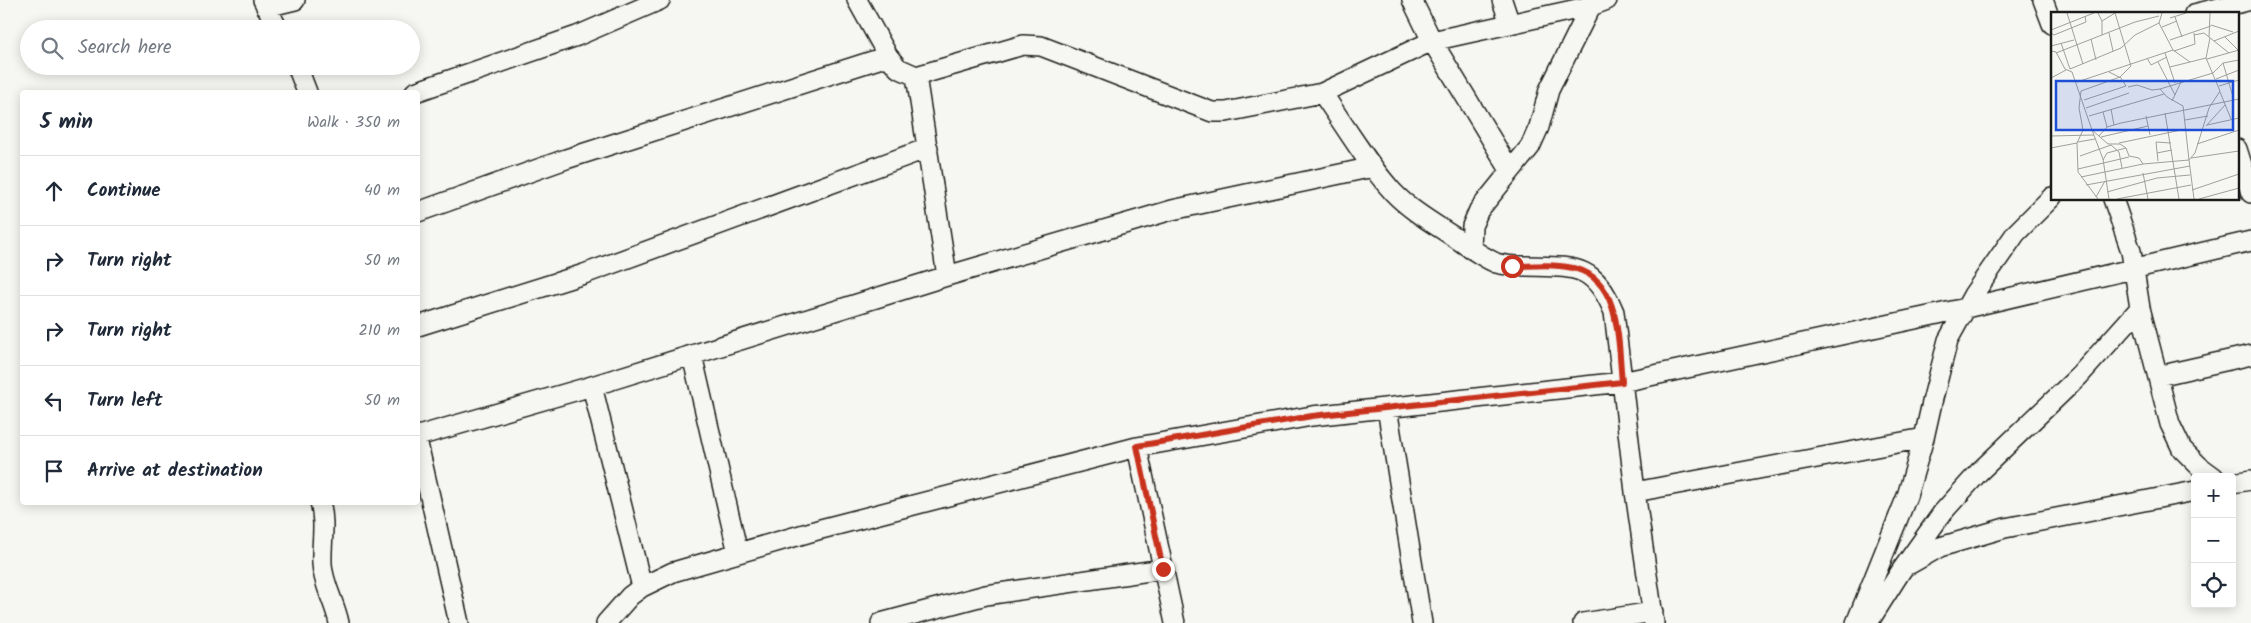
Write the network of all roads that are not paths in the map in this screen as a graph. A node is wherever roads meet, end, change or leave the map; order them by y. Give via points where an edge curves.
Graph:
1 (295, 0) edge
2 (660, 0) edge
3 (857, 0) edge
4 (1412, 0) edge
5 (1502, 0) edge
6 (2043, 0) edge
7 (2190, 0) edge
8 (2251, 0) edge
9 (265, 3) edge
10 (1599, 3) edge
11 (2194, 12) edge
12 (2203, 12) edge
13 (274, 20) edge
14 (2051, 21) edge
15 (1510, 24) junction
16 (1432, 41) junction
17 (888, 56) junction
18 (300, 75) edge
19 (916, 76) junction
20 (306, 90) edge
21 (420, 90) edge
22 (1322, 93) junction
23 (928, 148) junction
24 (2238, 152) edge
25 (1373, 167) junction
26 (1510, 170) junction
27 (2251, 193) edge
28 (2051, 198) edge
29 (2113, 200) edge
30 (420, 211) edge
31 (2251, 241) edge
32 (1471, 248) junction
33 (2134, 270) junction
34 (947, 276) junction
35 (1966, 308) junction
36 (2140, 308) junction
37 (420, 325) edge
38 (692, 355) junction
39 (2251, 355) edge
40 (2158, 376) junction
41 (1622, 382) junction
42 (592, 386) junction
43 (1387, 408) junction
44 (420, 435) edge
45 (1924, 438) junction
46 (1137, 446) junction
47 (420, 453) edge
48 (2209, 473) edge
49 (2251, 480) edge
50 (2236, 483) edge
51 (1635, 492) junction
52 (2191, 492) edge
53 (320, 505) edge
54 (738, 553) junction
55 (1163, 569) junction
56 (1901, 570) junction
57 (642, 587) junction
58 (1654, 618) edge
59 (340, 623) edge
60 (459, 623) edge
61 (606, 623) edge
62 (882, 623) edge
63 (1175, 623) edge
64 (1422, 623) edge
65 (1583, 623) edge
66 (1856, 623) edge
67 (1868, 623) edge

1 - 9 street
2 - 21 street via 577,36
3 - 17 street
4 - 16 street
5 - 15 street
6 - 14 street
7 - 11 street
8 - 12 street
9 - 13 street
10 - 15 street
10 - 26 street via 1549,90 1530,147
15 - 16 street
16 - 22 street
16 - 26 street
17 - 19 street via 898,68
17 - 30 street via 566,159
18 - 20 street
19 - 22 street via 1023,45 1040,46 1064,54 1212,112
19 - 23 street
22 - 25 street
23 - 34 street
23 - 37 street via 584,274
24 - 27 street
25 - 32 street via 1408,206
25 - 34 street via 1172,210
26 - 32 street via 1479,210 1472,226
28 - 35 street via 2016,233
29 - 33 street
31 - 33 street
32 - 41 street via 1496,263 1577,269 1594,278 1606,292 1614,312
33 - 35 street
33 - 36 street
34 - 38 street
35 - 41 street
35 - 45 street via 1948,340
36 - 40 street
36 - 56 street via 2079,376 1978,472 1943,512
38 - 42 street
38 - 54 street
39 - 40 street
40 - 48 street via 2170,424 2182,450
41 - 43 street
41 - 51 street
42 - 44 street
42 - 57 street
43 - 46 street via 1312,416
43 - 64 street
45 - 51 street
45 - 66 street via 1907,496
46 - 54 street
46 - 55 street
47 - 60 street
49 - 50 street
51 - 58 street
52 - 56 street via 2005,528 1940,547
53 - 59 street via 324,579 336,604
54 - 57 street via 673,572
55 - 62 street via 986,595
55 - 63 street
56 - 67 street
57 - 61 street
58 - 65 street

